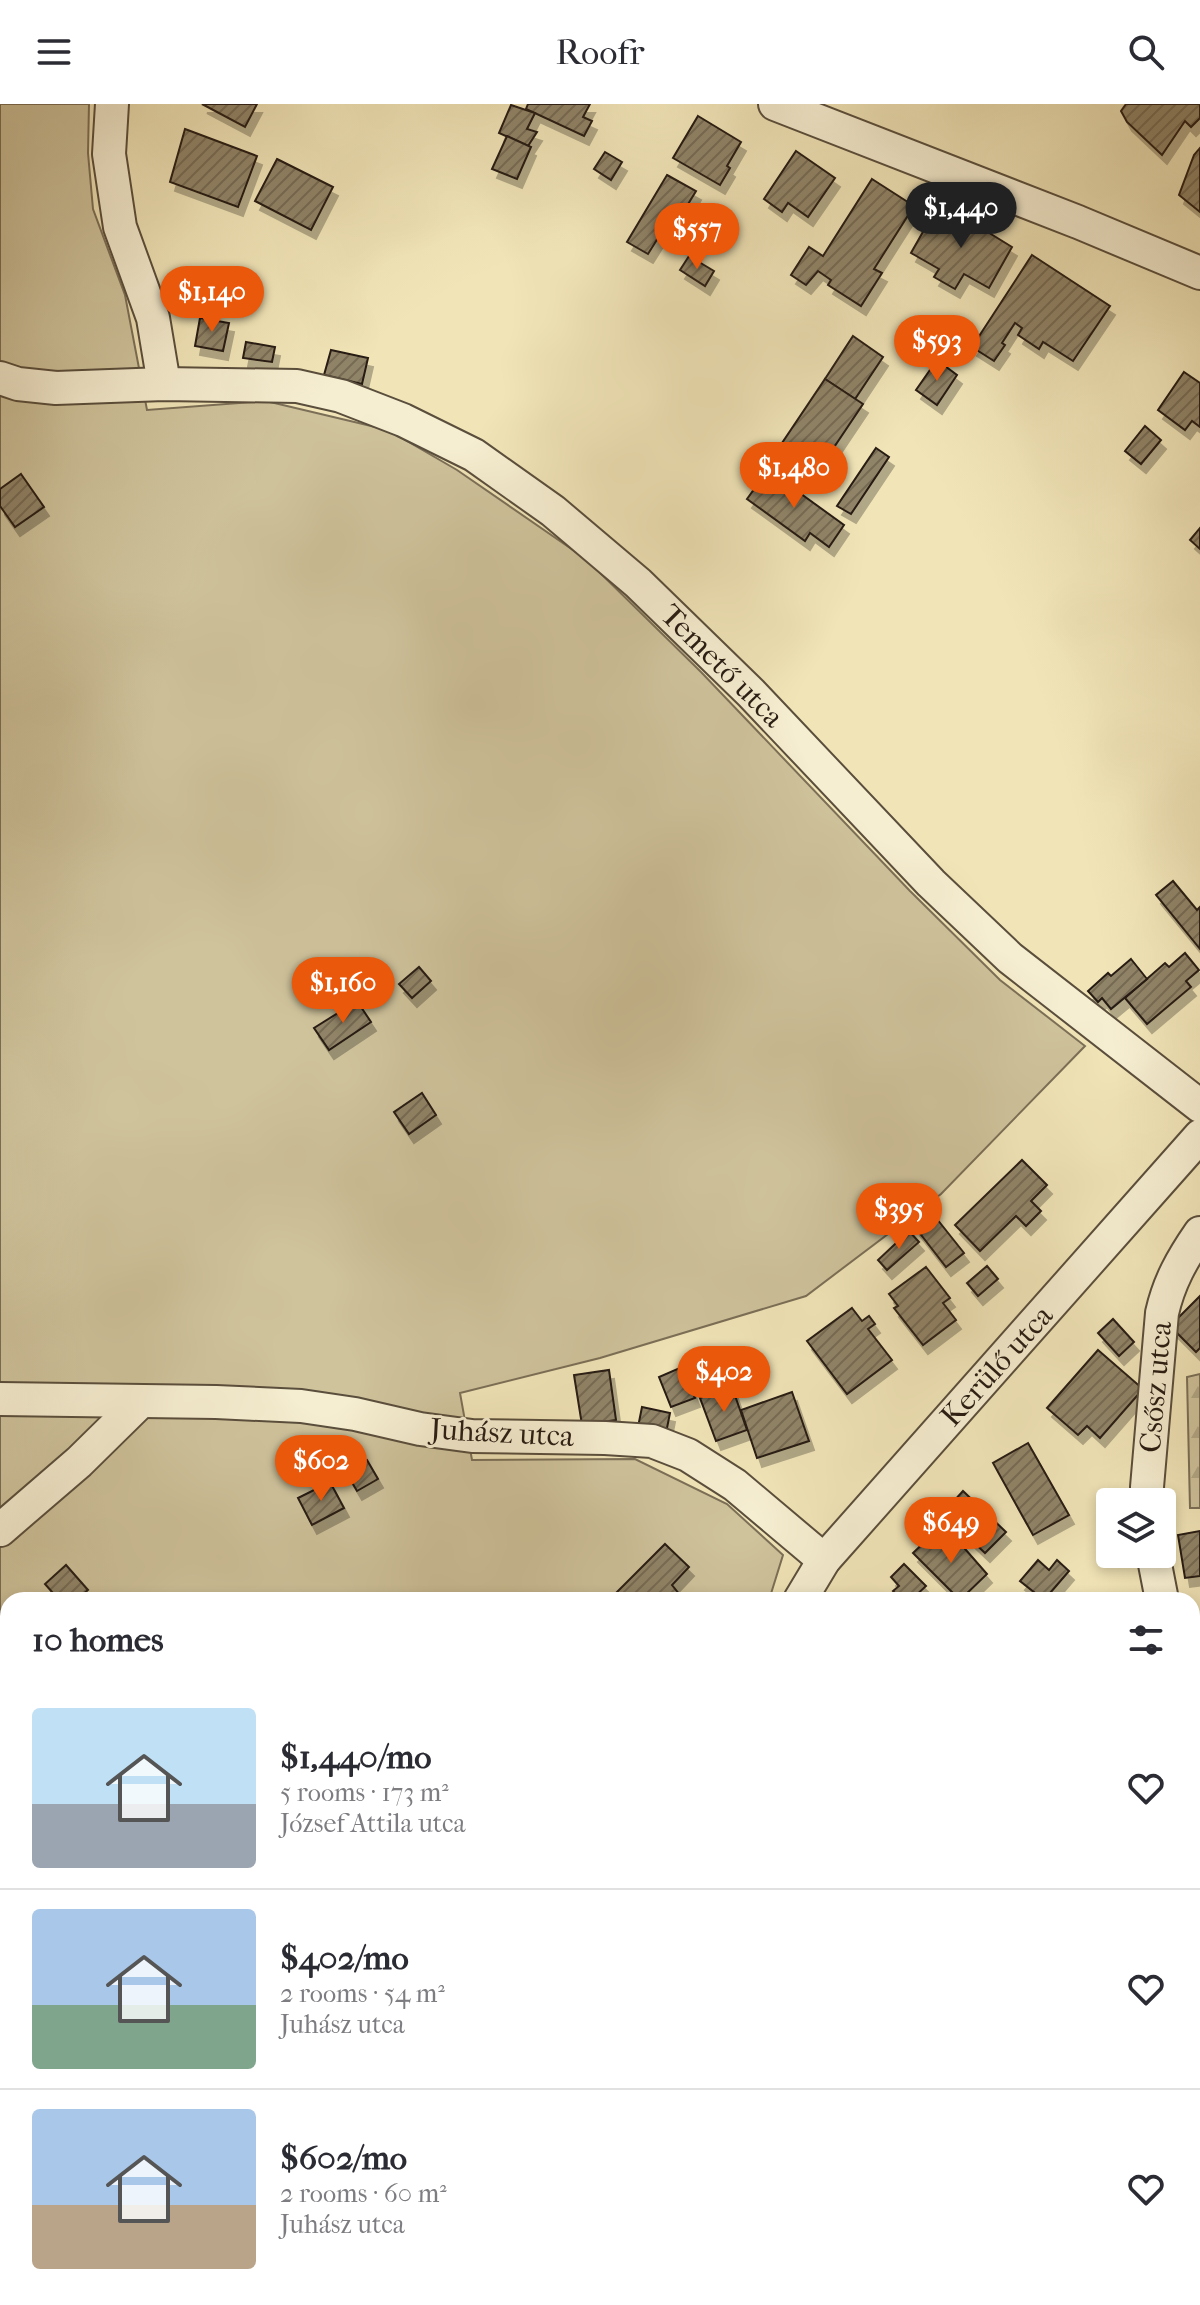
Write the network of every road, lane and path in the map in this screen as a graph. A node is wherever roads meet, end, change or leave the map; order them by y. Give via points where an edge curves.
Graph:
1 (112, 104) edge
2 (775, 104) edge
3 (1200, 273) edge
4 (0, 378) edge
5 (164, 384) junction
6 (1200, 1106) edge
7 (1196, 1147) edge
8 (1200, 1233) edge
9 (0, 1399) edge
10 (140, 1402) junction
11 (1147, 1488) edge
12 (0, 1530) edge
13 (824, 1560) junction
14 (1156, 1568) edge
15 (805, 1592) edge
16 (1160, 1592) edge

1 - 5 street via 109,154 120,227 153,318
2 - 3 street
4 - 5 street, Temető utca via 56,388
5 - 6 street, Temető utca via 297,386 341,396 474,455 553,511 638,583 1010,958
7 - 13 street, Kerülő utca
8 - 11 street, Csősz utca via 1168,1288 1162,1313
9 - 10 street, Juhász utca
10 - 12 street
10 - 13 street, Juhász utca via 301,1406 472,1436 652,1441 688,1455 735,1485
13 - 15 street, Kerülő utca
14 - 16 street

